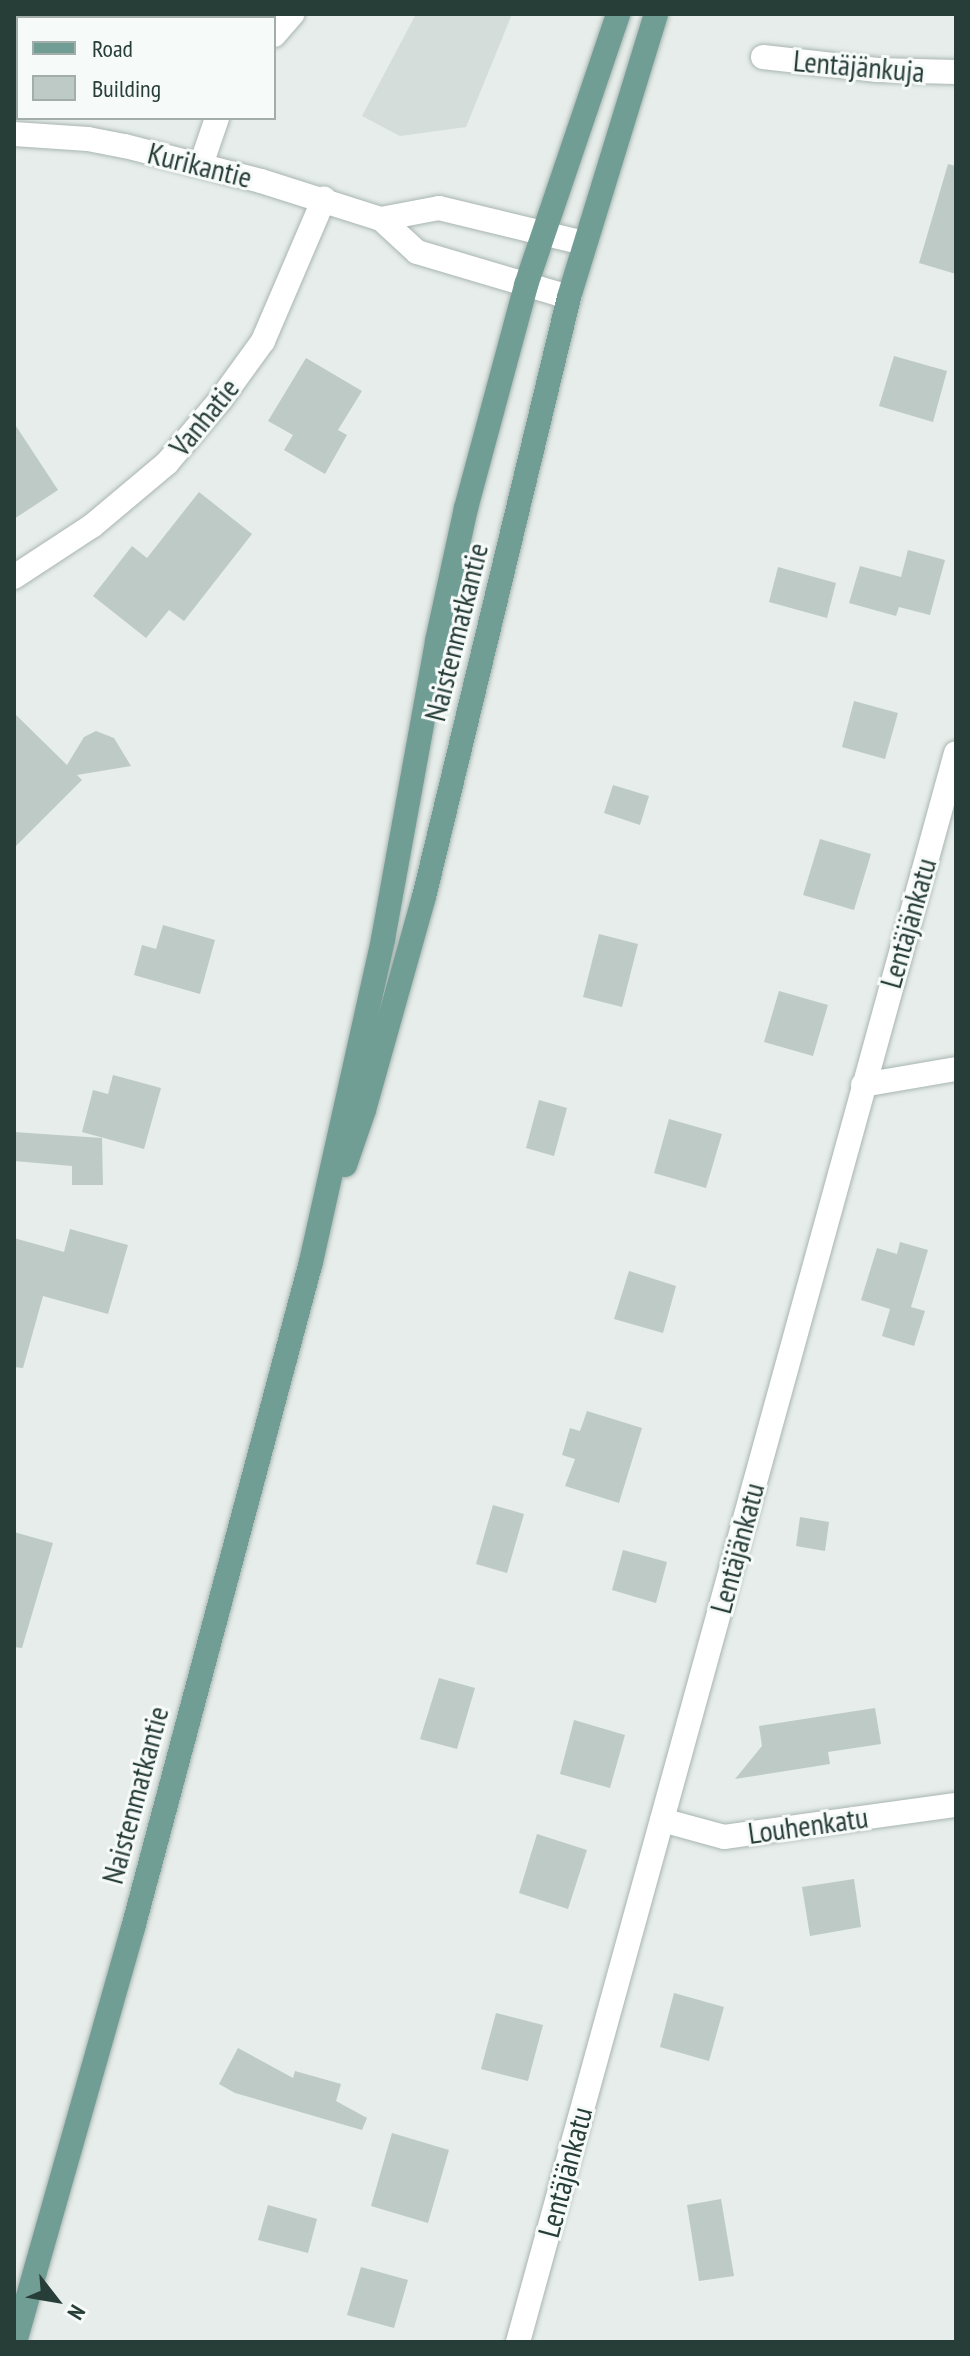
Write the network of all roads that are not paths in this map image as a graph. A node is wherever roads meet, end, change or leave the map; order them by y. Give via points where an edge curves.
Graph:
1 (292, 14) edge
2 (618, 14) edge
3 (656, 14) edge
4 (276, 33) edge
5 (763, 57) dead end
6 (956, 72) edge
7 (216, 120) edge
8 (14, 134) edge
9 (201, 165) junction
10 (324, 199) junction
11 (381, 219) junction
12 (542, 233) junction
13 (584, 243) junction
14 (526, 285) junction
15 (569, 297) junction
16 (14, 577) edge
17 (956, 753) edge
18 (956, 1069) edge
19 (863, 1085) junction
20 (311, 1262) junction
21 (956, 1805) edge
22 (662, 1820) junction
23 (15, 2342) edge
24 (518, 2342) edge

1 - 4 street
2 - 12 main road, Naistenmatkantie
3 - 13 main road, Naistenmatkantie
5 - 6 street, Lentäjänkuja via 877,70
7 - 9 street
8 - 9 street, Kurikantie via 88,139
9 - 10 street, Kurikantie
10 - 11 street, Kurikantie
10 - 16 street, Vanhatie via 263,341 221,399 167,463 92,526
11 - 12 street via 439,208
11 - 14 street, Kurikantie via 417,252
12 - 13 street
12 - 14 main road, Naistenmatkantie
13 - 15 main road, Naistenmatkantie
14 - 15 street, Kurikantie
14 - 20 main road, Naistenmatkantie via 466,508 383,939
15 - 20 main road, Naistenmatkantie via 424,897 364,1110
17 - 19 street, Lentäjänkatu
18 - 19 street
19 - 22 street, Lentäjänkatu
20 - 23 main road, Naistenmatkantie via 133,1928
21 - 22 street, Louhenkatu via 724,1837
22 - 24 street, Lentäjänkatu

